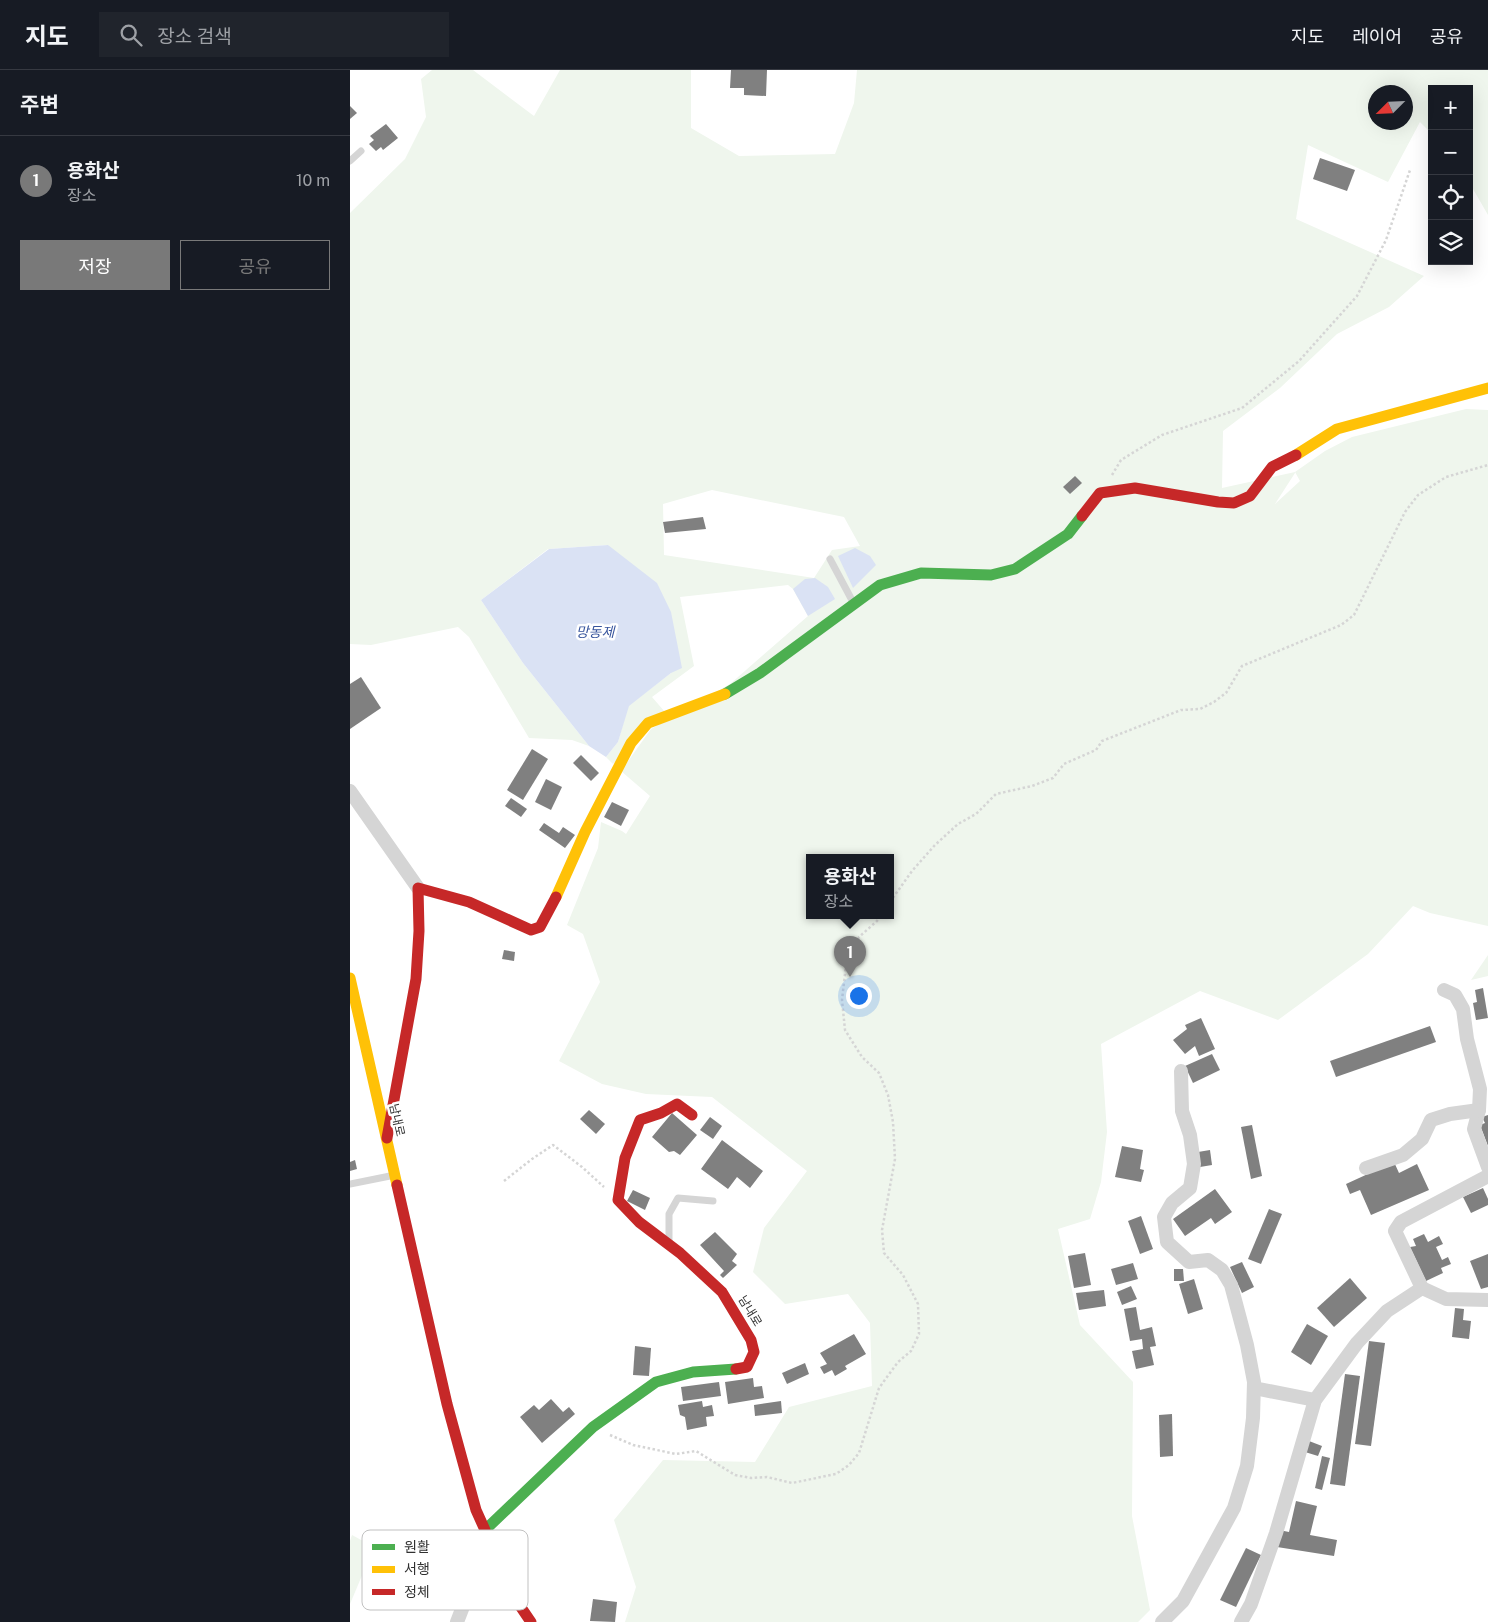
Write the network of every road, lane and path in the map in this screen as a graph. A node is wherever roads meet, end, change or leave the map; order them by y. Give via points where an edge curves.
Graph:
1 (361, 151) dead end
2 (350, 160) edge
3 (1410, 170) dead end
4 (1488, 388) edge
5 (1488, 465) edge
6 (1100, 493) junction
7 (830, 559) dead end
8 (854, 604) junction
9 (350, 791) edge
10 (418, 888) junction
11 (894, 896) edge
12 (879, 919) edge
13 (350, 978) edge
14 (1444, 990) dead end
15 (355, 1017) edge
16 (1181, 1071) dead end
17 (1479, 1110) junction
18 (692, 1115) dead end
19 (387, 1138) junction
20 (1488, 1167) edge
21 (1366, 1168) dead end
22 (395, 1175) junction
23 (1488, 1176) edge
24 (504, 1182) dead end
25 (350, 1184) edge
26 (618, 1200) junction
27 (713, 1201) dead end
28 (669, 1245) junction
29 (1422, 1288) junction
30 (1488, 1300) edge
31 (1254, 1388) junction
32 (1315, 1400) junction
33 (593, 1427) junction
34 (485, 1530) joint
35 (462, 1610) edge
36 (523, 1610) edge
37 (457, 1622) edge
38 (531, 1622) edge
39 (1162, 1622) edge
40 (1242, 1622) edge

1 - 2 lane
3 - 6 path via 1386,240 1357,296 1299,361 1242,408 1162,435 1121,460
4 - 6 street via 1337,429 1272,467 1250,496 1234,503 1135,488
5 - 11 path via 1446,477 1418,495 1405,512 1354,615 1341,625 1242,666 1226,693 1200,709 1181,710 1102,742 1096,750 1064,764 1053,778 996,794 976,814 958,824 935,845
6 - 8 street via 1068,534 1015,569 991,575 920,573 880,585
7 - 8 lane
8 - 10 street via 760,673 721,696 648,723 631,743 540,928 531,930 469,902
9 - 10 street
10 - 19 street via 420,931 416,979
12 - 33 path via 859,937 846,965 842,1000 845,1030 862,1057 879,1073 888,1095 895,1159 882,1230 884,1253 903,1275 918,1304 919,1334 911,1351 898,1362 879,1388 859,1453 836,1474 792,1483 735,1474 696,1451 676,1454 633,1445
13 - 15 street, 남내로
14 - 17 street via 1456,995 1463,1009 1480,1089
15 - 19 street, 남내로
16 - 31 street via 1182,1111 1190,1135 1194,1164 1190,1188 1172,1203 1164,1217 1167,1242 1189,1262 1208,1260 1222,1270 1231,1284
17 - 20 street via 1474,1129
17 - 21 street via 1430,1120 1422,1139 1403,1155
18 - 26 street via 677,1104 640,1120 625,1158
19 - 22 street, 남내로
22 - 25 lane
22 - 34 street, 남내로 via 447,1404 476,1510
23 - 29 street via 1401,1222 1394,1232
24 - 26 path via 553,1145
26 - 28 street, 남내로 via 638,1222
27 - 28 lane via 678,1198 669,1214
28 - 33 street, 남내로 via 722,1292 751,1340 754,1352 747,1367 693,1372 656,1382
29 - 30 street via 1446,1299
29 - 32 street via 1387,1311 1357,1343
31 - 32 street
31 - 39 street via 1247,1466 1234,1508 1184,1601
32 - 40 street via 1276,1533
33 - 34 street, 남내로
35 - 37 street
36 - 38 street, 남내로

